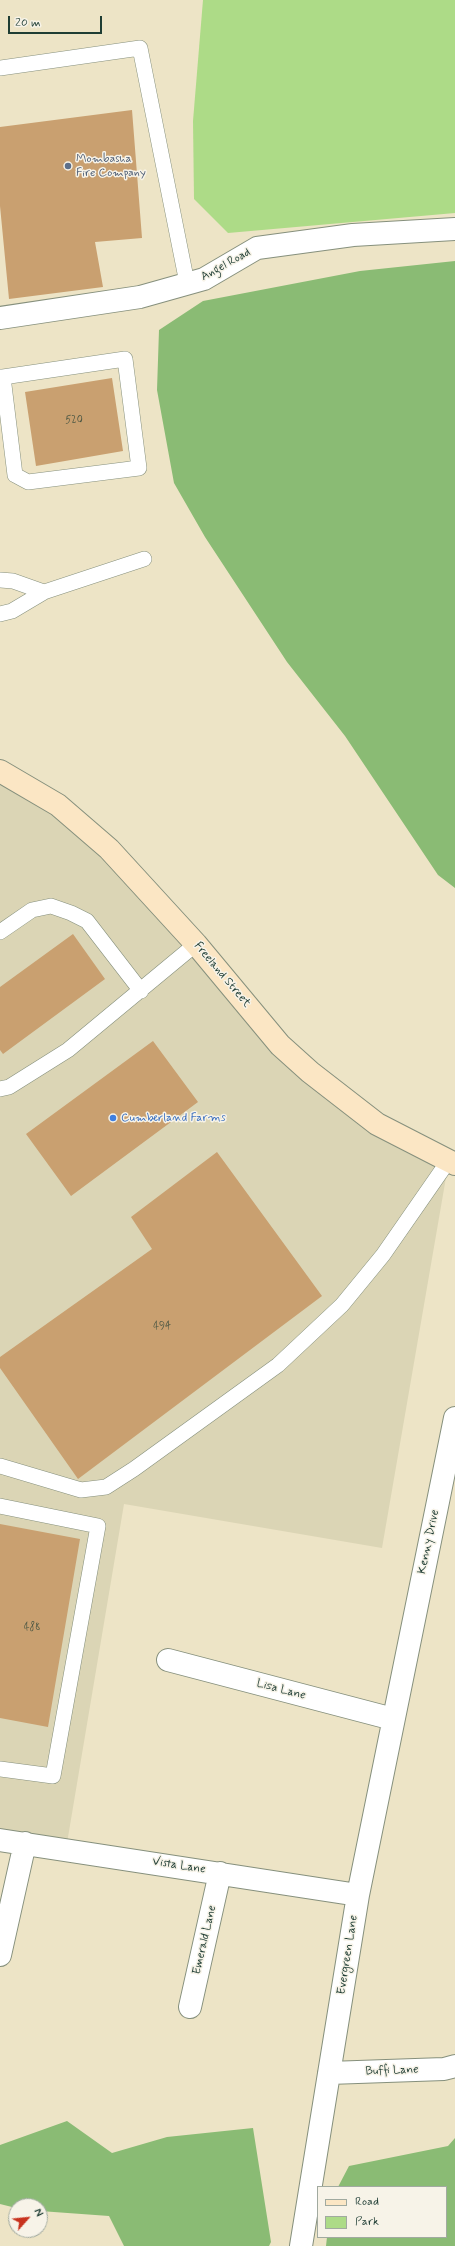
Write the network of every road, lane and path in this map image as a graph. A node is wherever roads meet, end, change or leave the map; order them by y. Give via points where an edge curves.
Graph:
1 (0, 68) edge
2 (455, 229) edge
3 (187, 283) junction
4 (0, 318) edge
5 (2, 377) edge
6 (144, 559) dead end
7 (0, 580) edge
8 (44, 592) junction
9 (0, 614) edge
10 (0, 771) edge
11 (0, 932) edge
12 (196, 944) junction
13 (141, 991) junction
14 (0, 1089) edge
15 (452, 1162) edge
16 (455, 1418) edge
17 (0, 1466) edge
18 (0, 1506) edge
19 (168, 1660) dead end
20 (404, 1666) joint
21 (393, 1719) junction
22 (0, 1769) edge
23 (0, 1840) edge
24 (25, 1843) junction
25 (220, 1873) junction
26 (358, 1895) junction
27 (0, 1955) edge
28 (190, 2007) dead end
29 (455, 2066) edge
30 (329, 2073) junction
31 (301, 2246) edge

1 - 3 lane via 140,48
2 - 3 street, Angel Road via 353,235 257,248 204,279
3 - 4 street, Angel Road via 140,297
5 - 5 lane via 125,359 139,468 28,482 15,476
6 - 8 lane
7 - 8 lane via 13,581
8 - 9 lane via 12,611
10 - 12 main road, Freeland Street via 58,805 109,849
11 - 13 lane via 32,910 51,906 71,913 87,921
12 - 13 lane
12 - 15 main road, Freeland Street via 280,1045 310,1072 377,1124
13 - 14 lane via 68,1050 9,1087
15 - 17 lane via 342,1305 278,1365 134,1469 106,1487 81,1490
16 - 20 street, Kenny Drive
18 - 22 lane via 98,1526 53,1776
19 - 21 street, Lisa Lane
20 - 21 street, Evergreen Lane
21 - 26 street, Evergreen Lane
23 - 24 street, Vista Lane
24 - 25 street, Vista Lane
24 - 27 street
25 - 26 street, Vista Lane
25 - 28 street, Emerald Lane
26 - 30 street, Evergreen Lane
29 - 30 street, Buffi Lane via 444,2069
30 - 31 street, Evergreen Lane

